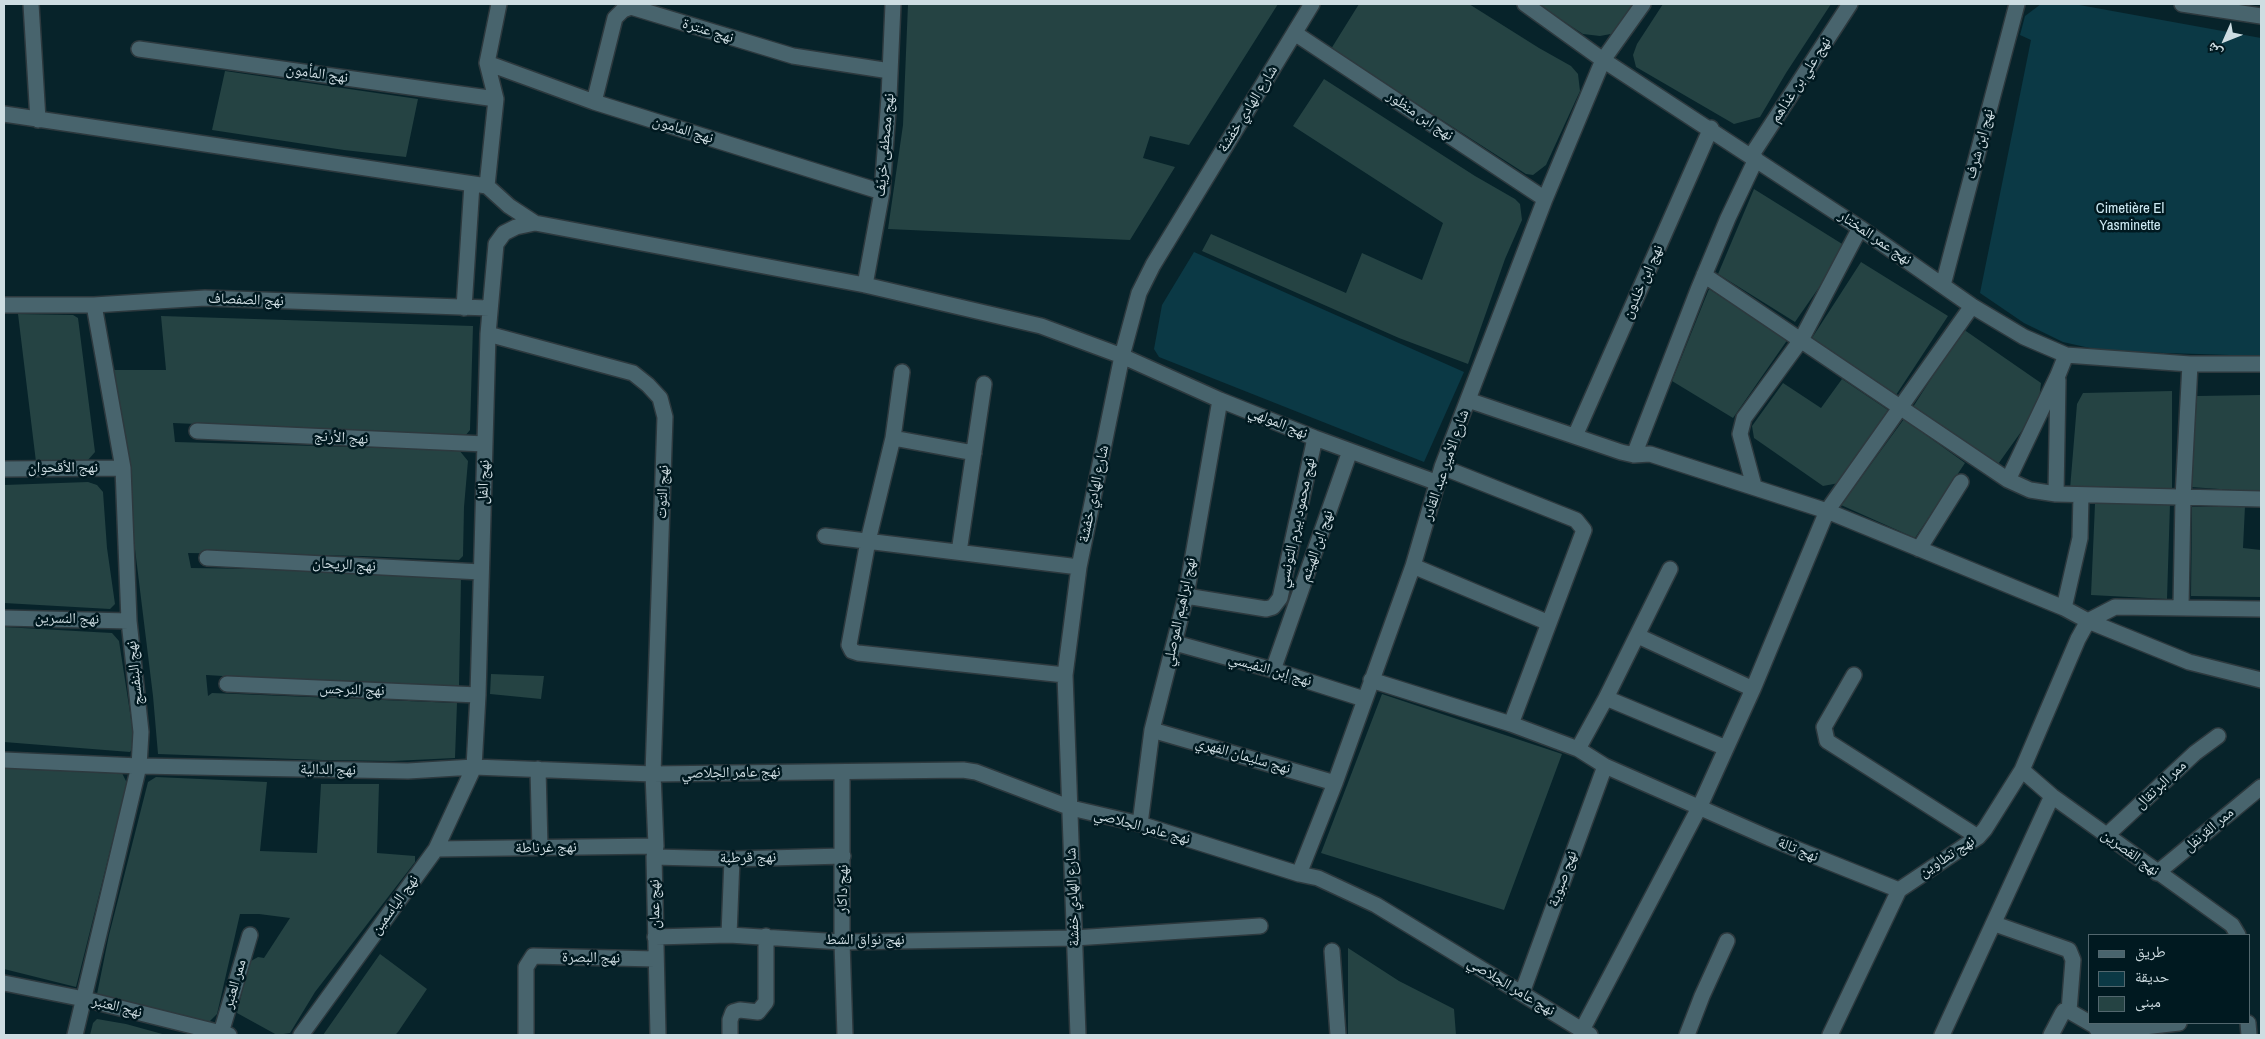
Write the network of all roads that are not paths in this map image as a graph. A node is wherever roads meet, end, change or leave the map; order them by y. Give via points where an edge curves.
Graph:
1 (31, 4) edge
2 (499, 4) edge
3 (893, 4) edge
4 (1312, 4) edge
5 (1525, 4) edge
6 (1643, 4) edge
7 (1850, 4) edge
8 (2017, 4) edge
9 (2182, 4) edge
10 (2261, 16) edge
11 (1296, 34) junction
12 (139, 49) dead end
13 (1603, 60) junction
14 (487, 63) junction
15 (890, 71) junction
16 (496, 99) junction
17 (594, 102) junction
18 (4, 114) edge
19 (38, 120) junction
20 (1711, 128) junction
21 (1754, 157) junction
22 (480, 185) junction
23 (882, 192) junction
24 (1545, 199) junction
25 (535, 223) junction
26 (1860, 228) junction
27 (1704, 275) junction
28 (1944, 284) junction
29 (865, 285) junction
30 (4, 305) edge
31 (94, 305) junction
32 (1972, 306) junction
33 (464, 308) junction
34 (489, 308) junction
35 (488, 334) junction
36 (1801, 340) junction
37 (2066, 354) junction
38 (1122, 356) junction
39 (2190, 364) junction
40 (2261, 364) edge
41 (902, 372) dead end
42 (2058, 375) junction
43 (984, 384) dead end
44 (1220, 400) junction
45 (1468, 400) junction
46 (1901, 408) junction
47 (197, 431) dead end
48 (1575, 436) junction
49 (893, 438) junction
50 (1315, 438) junction
51 (485, 444) junction
52 (1350, 451) junction
53 (974, 453) junction
54 (1634, 455) junction
55 (1442, 467) junction
56 (123, 468) junction
57 (4, 469) edge
58 (2008, 480) junction
59 (1961, 482) dead end
60 (1438, 483) junction
61 (1754, 486) junction
62 (2056, 494) junction
63 (2081, 494) junction
64 (2183, 498) junction
65 (2261, 499) edge
66 (1827, 511) junction
67 (825, 536) dead end
68 (868, 541) junction
69 (1919, 549) junction
70 (959, 552) junction
71 (207, 558) dead end
72 (1413, 566) junction
73 (1079, 567) junction
74 (1670, 569) dead end
75 (481, 572) junction
76 (1186, 596) junction
77 (2181, 606) junction
78 (2064, 608) junction
79 (2261, 609) edge
80 (4, 618) edge
81 (129, 621) junction
82 (2088, 621) junction
83 (1549, 623) junction
84 (1638, 636) junction
85 (1175, 643) junction
86 (1273, 670) junction
87 (1065, 675) junction
88 (1854, 675) dead end
89 (1371, 680) junction
90 (2261, 680) edge
91 (227, 684) dead end
92 (1753, 689) junction
93 (478, 695) junction
94 (1606, 698) junction
95 (1364, 699) junction
96 (1511, 724) junction
97 (1152, 730) junction
98 (2218, 736) dead end
99 (1726, 748) junction
100 (1578, 749) junction
101 (4, 760) edge
102 (139, 766) junction
103 (1605, 766) junction
104 (474, 767) junction
105 (538, 769) junction
106 (2022, 770) junction
107 (842, 772) junction
108 (653, 774) junction
109 (1334, 783) junction
110 (2261, 787) edge
111 (2052, 796) junction
112 (1700, 806) junction
113 (1071, 808) junction
114 (1140, 824) junction
115 (2106, 836) junction
116 (1978, 837) junction
117 (540, 848) junction
118 (436, 849) junction
119 (655, 852) junction
120 (843, 856) junction
121 (732, 859) junction
122 (2157, 873) junction
123 (1299, 874) junction
124 (1899, 890) junction
125 (1995, 924) junction
126 (1260, 926) dead end
127 (2237, 934) edge
128 (250, 935) dead end
129 (730, 935) junction
130 (766, 936) junction
131 (655, 937) junction
132 (1074, 938) junction
133 (1727, 941) dead end
134 (842, 942) junction
135 (1332, 951) dead end
136 (655, 959) junction
137 (4, 982) edge
138 (1522, 993) junction
139 (84, 999) junction
140 (2069, 1011) junction
141 (2171, 1024) edge
142 (1586, 1033) edge
143 (2101, 1033) edge
144 (225, 1034) edge
145 (76, 1035) edge
146 (302, 1035) edge
147 (526, 1035) edge
148 (658, 1035) edge
149 (730, 1035) edge
150 (845, 1035) edge
151 (1078, 1035) edge
152 (1338, 1035) edge
153 (1687, 1035) edge
154 (1830, 1035) edge
155 (1942, 1035) edge
156 (2051, 1035) edge

1 - 19 street
2 - 14 street
3 - 15 street, نهج مصطفى خريّف
4 - 11 street, شارع الهادي خفشة
5 - 13 street, نهج عمر المختار
6 - 13 street, شارع الأمير عبد القادر
7 - 21 street, نهج علي بن غذاهم
8 - 28 street, نهج ابن شرف
9 - 10 street
11 - 24 street, نهج ابن منظور
11 - 38 street, شارع الهادي خفشة via 1153,264 1139,293
12 - 16 street, نهج المأمون
13 - 20 street, نهج عمر المختار
13 - 24 street, شارع الأمير عبد القادر
14 - 16 street
14 - 17 street, نهج المامون
15 - 17 street, نهج عنترة via 793,56 631,7 615,18
15 - 23 street, نهج مصطفى خريّف
16 - 22 street
17 - 23 street, نهج المامون
18 - 19 street
19 - 22 street
20 - 21 street, نهج عمر المختار
20 - 48 street, نهج ابن خلدون
21 - 26 street, نهج عمر المختار
21 - 27 street, نهج علي بن غذاهم
22 - 25 street
22 - 33 street
23 - 29 street, نهج مصطفى خريّف
24 - 45 street, شارع الأمير عبد القادر
25 - 29 street, نهج المولهي
25 - 34 street, نهج الفل via 504,233 496,244
26 - 28 street, نهج عمر المختار
26 - 36 street
27 - 36 street
27 - 54 street, نهج علي بن غذاهم
28 - 32 street, نهج عمر المختار
29 - 38 street, نهج المولهي via 1041,326
30 - 31 street, نهج الصفصاف
31 - 33 street, نهج الصفصاف via 205,298
31 - 56 street, نهج البنفسج
32 - 37 street, نهج عمر المختار via 2024,337
32 - 46 street
33 - 34 street, نهج الصفصاف
34 - 35 street, نهج الفل
35 - 51 street, نهج الفل
35 - 108 street, نهج التوت via 632,373 660,398 665,417
36 - 46 street
36 - 61 street via 1744,418 1740,434
37 - 39 street, نهج عمر المختار
37 - 42 street
38 - 44 street, نهج المولهي
38 - 73 street, شارع الهادي خفشة
39 - 40 street, نهج عمر المختار
39 - 64 street
41 - 49 street
42 - 58 street
42 - 62 street
43 - 53 street
44 - 50 street, نهج المولهي
44 - 76 street, نهج ابراهيم الموصلي
45 - 48 street
45 - 55 street, شارع الأمير عبد القادر
46 - 58 street
46 - 66 street
47 - 51 street, نهج الأرنج
48 - 54 street
49 - 53 street
49 - 68 street
50 - 52 street, نهج المولهي
50 - 76 street, نهج محمود بيرم التونسي via 1280,598 1273,607 1266,609
51 - 75 street, نهج الفل
52 - 60 street, نهج المولهي
52 - 86 street, نهج ابن الهيثم
53 - 70 street
54 - 61 street via 1650,454
55 - 60 street, شارع الأمير عبد القادر
55 - 83 street via 1581,524 1584,530
56 - 57 street, نهج الأقحوان
56 - 81 street, نهج البنفسج
58 - 62 street via 2030,490
59 - 69 street
60 - 72 street, شارع الأمير عبد القادر
61 - 66 street
62 - 63 street
63 - 64 street
63 - 78 street via 2080,538
64 - 65 street
64 - 77 street
66 - 69 street
66 - 92 street
67 - 68 street
68 - 70 street
68 - 87 street via 849,645 852,651
69 - 78 street
70 - 73 street
71 - 75 street, نهج الريحان
72 - 83 street
72 - 89 street, شارع الأمير عبد القادر
73 - 87 street, شارع الهادي خفشة
74 - 84 street
75 - 93 street, نهج الفل
76 - 85 street, نهج ابراهيم الموصلي
77 - 79 street
77 - 82 street via 2115,607
78 - 82 street
80 - 81 street, نهج النسرين
81 - 102 street, نهج البنفسج via 141,732
82 - 90 street via 2196,664
82 - 106 street, نهج تطاوين
83 - 96 street
84 - 92 street
84 - 94 street
85 - 86 street, نهج إبن النفيسي
85 - 97 street, نهج ابراهيم الموصلي
86 - 95 street, نهج إبن النفيسي
87 - 113 street, شارع الهادي خفشة
88 - 116 street via 1824,727 1827,741
89 - 95 street, شارع الأمير عبد القادر
89 - 96 street, نهج تالة
91 - 93 street, نهج النرجس
92 - 99 street
93 - 104 street, نهج الفل
94 - 99 street
94 - 100 street
95 - 109 street, شارع الأمير عبد القادر
96 - 100 street, نهج تالة
97 - 109 street, نهج سليمان الفهري
97 - 114 street, نهج ابراهيم الموصلي
98 - 115 street, ممر البرتقال via 2195,753
99 - 112 street
100 - 103 street, نهج تالة
101 - 102 street, نهج الدالية
102 - 104 street, نهج الدالية via 408,771
102 - 139 street, نهج البنفسج
103 - 112 street, نهج تالة
103 - 138 street, نهج صبوية
104 - 105 street, نهج الدالية
104 - 118 street, نهج الياسمين
105 - 108 street, نهج الدالية
105 - 117 street
106 - 111 street, نهج القصرين
106 - 116 street, نهج تطاوين
107 - 108 street, نهج عامر الجلاصي
107 - 113 street, نهج عامر الجلاصي via 963,770
107 - 120 street, نهج داكار
108 - 119 street, نهج عمان
109 - 123 street, شارع الأمير عبد القادر
110 - 122 street, ممر القرنفل
111 - 115 street, نهج القصرين
111 - 125 street
112 - 124 street, نهج تالة via 1768,838
112 - 142 street
113 - 114 street, نهج عامر الجلاصي
113 - 132 street, شارع الهادي خفشة
114 - 123 street, نهج عامر الجلاصي
115 - 122 street, نهج القصرين
116 - 124 street, نهج تطاوين
117 - 118 street, نهج غرناطة
117 - 119 street, نهج غرناطة
118 - 146 street, نهج الياسمين
119 - 121 street, نهج قرطبة
119 - 131 street, نهج عمان
120 - 121 street, نهج قرطبة
120 - 134 street, نهج داكار
121 - 129 street
122 - 127 street, نهج القصرين via 2232,925
123 - 138 street, نهج عامر الجلاصي via 1318,878 1376,905
124 - 154 street
125 - 140 street via 2069,950 2073,960
125 - 155 street
126 - 132 street, نهج نواق الشط
128 - 144 street, ممر العنبر
129 - 130 street, نهج نواق الشط
129 - 131 street, نهج نواق الشط
130 - 134 street, نهج نواق الشط
130 - 149 street via 766,1002 758,1012 733,1012
131 - 136 street, نهج عمان
132 - 134 street, نهج نواق الشط
132 - 151 street, شارع الهادي خفشة
133 - 153 street
134 - 150 street, نهج داكار
135 - 152 street
136 - 147 street, نهج البصرة via 533,956 526,967
136 - 148 street, نهج عمان
137 - 139 street, نهج العنبر
138 - 142 street, نهج عامر الجلاصي
139 - 144 street, نهج العنبر
139 - 145 street, نهج البنفسج
140 - 143 street
140 - 156 street via 2064,1011
141 - 143 street

